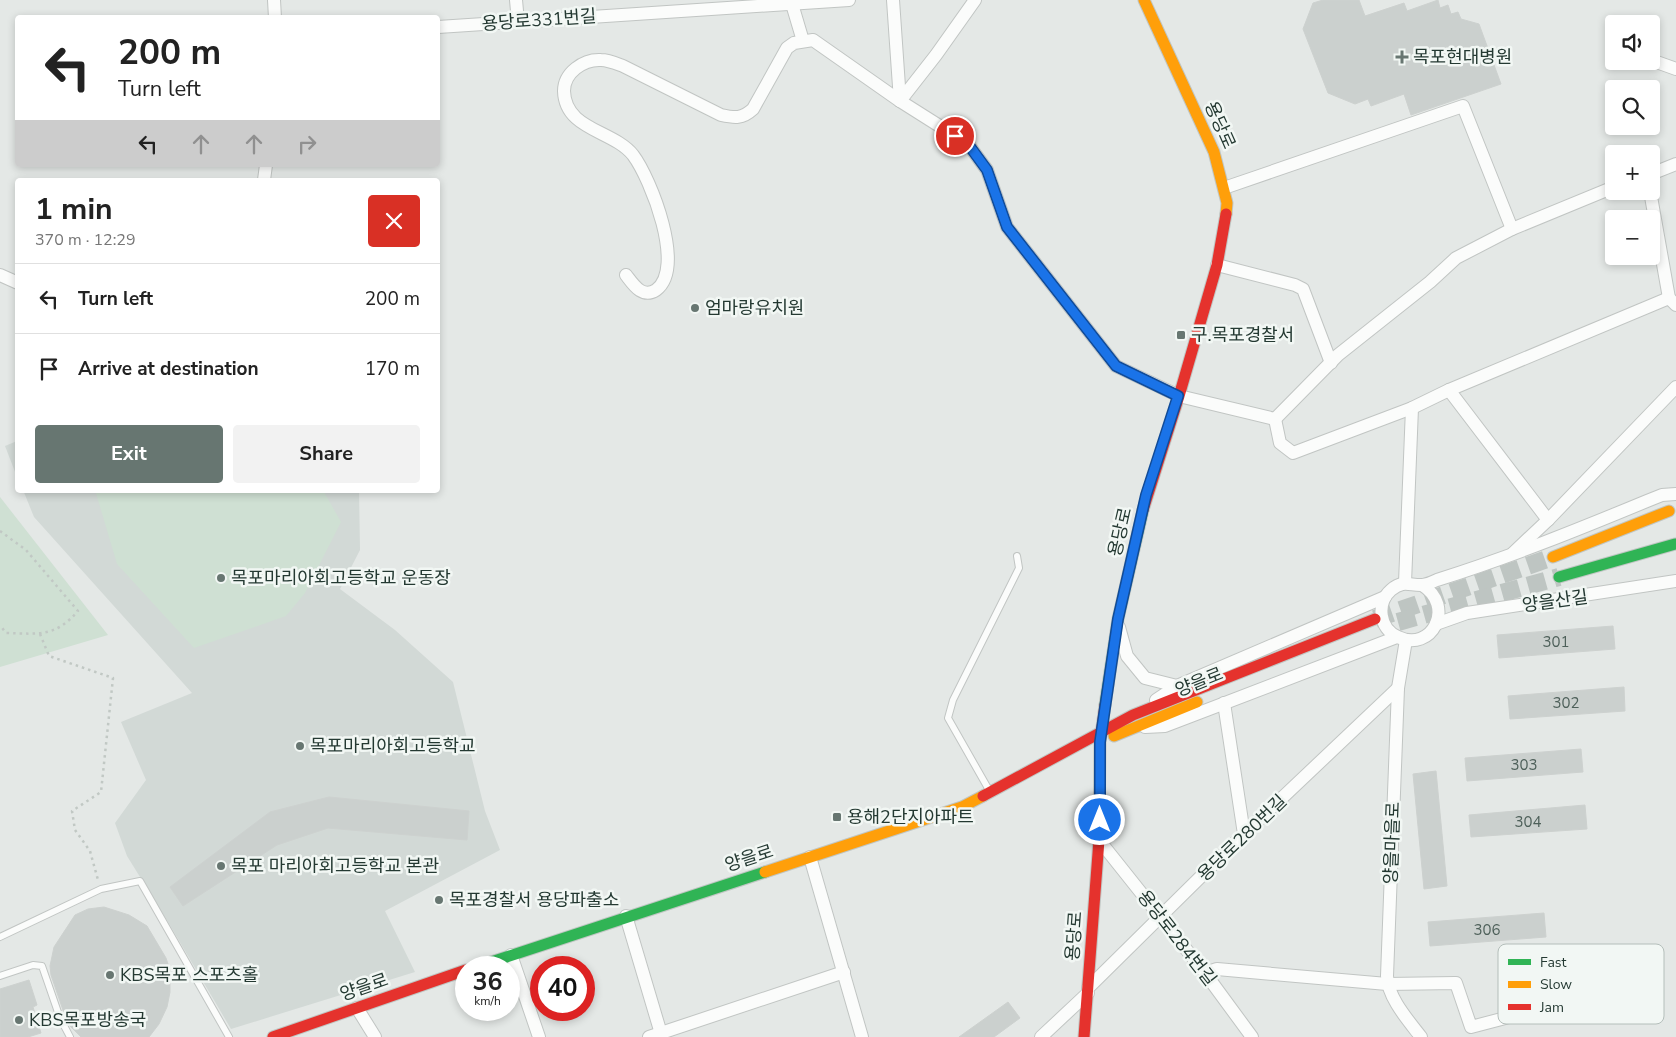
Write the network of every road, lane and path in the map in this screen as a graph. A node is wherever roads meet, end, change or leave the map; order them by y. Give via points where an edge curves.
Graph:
1 (274, 0) edge
2 (516, 0) edge
3 (826, 0) edge
4 (849, 0) edge
5 (893, 0) edge
6 (975, 0) edge
7 (1144, 0) edge
8 (753, 3) edge
9 (792, 4) junction
10 (702, 5) edge
11 (275, 15) edge
12 (518, 22) junction
13 (440, 27) edge
14 (803, 41) junction
15 (1660, 64) edge
16 (1676, 70) edge
17 (900, 101) junction
18 (1676, 164) edge
19 (1660, 170) edge
20 (1224, 188) junction
21 (1605, 191) edge
22 (1652, 200) edge
23 (1512, 229) junction
24 (1217, 265) junction
25 (0, 275) edge
26 (626, 275) dead end
27 (15, 281) edge
28 (1672, 302) edge
29 (1331, 363) junction
30 (1676, 387) edge
31 (1449, 390) junction
32 (1178, 396) junction
33 (1412, 408) junction
34 (1275, 419) junction
35 (1676, 494) edge
36 (1669, 511) dead end
37 (1548, 520) junction
38 (0, 530) edge
39 (1675, 544) dead end
40 (1017, 556) dead end
41 (1509, 557) junction
42 (1553, 557) tunnel mouth
43 (1559, 577) tunnel mouth
44 (1676, 582) edge
45 (1405, 583) junction
46 (1422, 585) junction
47 (1385, 597) junction
48 (1118, 619) junction
49 (1378, 623) tunnel mouth
50 (1436, 624) junction
51 (0, 625) edge
52 (40, 634) junction
53 (1401, 638) junction
54 (1178, 686) junction
55 (1398, 688) junction
56 (1224, 703) junction
57 (1134, 721) junction
58 (1102, 730) junction
59 (1100, 742) junction
60 (1030, 769) junction
61 (990, 791) junction
62 (1244, 834) junction
63 (1099, 840) junction
64 (810, 857) junction
65 (101, 890) junction
66 (626, 916) junction
67 (1161, 918) junction
68 (0, 937) edge
69 (511, 955) junction
70 (508, 956) edge
71 (844, 972) junction
72 (1205, 972) junction
73 (455, 974) edge
74 (0, 976) edge
75 (1387, 984) junction
76 (1088, 990) junction
77 (358, 1008) junction
78 (1498, 1020) edge
79 (300, 1033) edge
80 (658, 1036) edge
81 (70, 1037) edge
82 (229, 1037) edge
83 (273, 1037) edge
84 (375, 1037) edge
85 (539, 1037) edge
86 (862, 1037) edge
87 (1041, 1037) edge
88 (1084, 1037) edge
89 (1252, 1037) edge
90 (1421, 1037) edge

1 - 11 street
2 - 12 street
3 - 4 street, 용당로331번길
3 - 9 street, 용당로331번길
5 - 17 street
6 - 17 street
7 - 20 street, 용당로 via 1214,152
8 - 9 street, 용당로331번길
8 - 10 street, 용당로331번길
9 - 14 street
10 - 12 street, 용당로331번길
12 - 13 street, 용당로331번길
14 - 17 street via 812,40
14 - 26 street via 787,48 753,109 736,118 721,115 608,61 592,61 570,74 564,87 568,110 582,124 620,143 633,156 647,178 659,211 667,249 663,282 653,291 644,292 638,290
15 - 16 street
17 - 32 street via 968,144 987,170 1007,227 1116,366
18 - 19 street
20 - 23 street via 1462,106
20 - 24 street, 용당로 via 1226,215
21 - 23 street
22 - 28 street
23 - 29 street via 1456,258
24 - 29 street via 1302,289
24 - 32 street, 용당로
25 - 27 street
28 - 31 street
29 - 34 street
30 - 37 street
31 - 33 street
31 - 37 street
32 - 34 street
32 - 48 street, 용당로 via 1146,495
33 - 34 street via 1293,453 1280,443
33 - 45 street
35 - 41 street via 1654,498
36 - 42 street
37 - 41 street
38 - 52 path via 26,550 78,611 66,625
39 - 43 street
40 - 61 lane via 1019,568 953,700 948,718
41 - 46 street
44 - 50 street, 양을산길 via 1467,613
45 - 46 street
45 - 47 street
46 - 50 street via 1429,589 1437,602 1439,617
47 - 53 street via 1381,615 1389,632
47 - 54 street
48 - 54 street via 1127,656 1145,678
48 - 58 street, 용당로
49 - 57 street, 양을로
50 - 53 street via 1426,636 1415,640
51 - 52 path via 6,633
52 - 65 path via 49,656 114,678 102,792 72,811 74,830 90,851
53 - 55 street, 양을마을로
53 - 56 street
54 - 57 street
55 - 62 street, 용당로280번길
55 - 75 street, 양을마을로
56 - 57 street via 1165,726
56 - 62 street
57 - 58 street, 양을로
57 - 59 street, 양을로
58 - 59 street, 용당로
58 - 60 street, 양을로
59 - 60 street, 양을로
59 - 63 street, 용당로
60 - 61 street, 양을로
61 - 64 street, 양을로 via 962,806
62 - 67 street, 용당로280번길
63 - 67 street, 용당로284번길
63 - 76 street, 용당로
64 - 66 street, 양을로
64 - 71 street
65 - 68 lane
65 - 82 lane via 140,881
66 - 69 street, 양을로
66 - 80 street
67 - 72 street, 용당로284번길
67 - 76 street, 용당로280번길
69 - 70 street, 양을로
69 - 85 street
71 - 80 street
71 - 86 street
72 - 75 street via 1217,969
72 - 89 street, 용당로284번길
73 - 77 street, 양을로
74 - 81 lane via 33,965 42,966
75 - 78 street via 1456,983 1471,1027
75 - 90 street
76 - 87 street, 용당로280번길
76 - 88 street, 용당로
77 - 79 street, 양을로
77 - 84 street
79 - 83 street, 양을로

